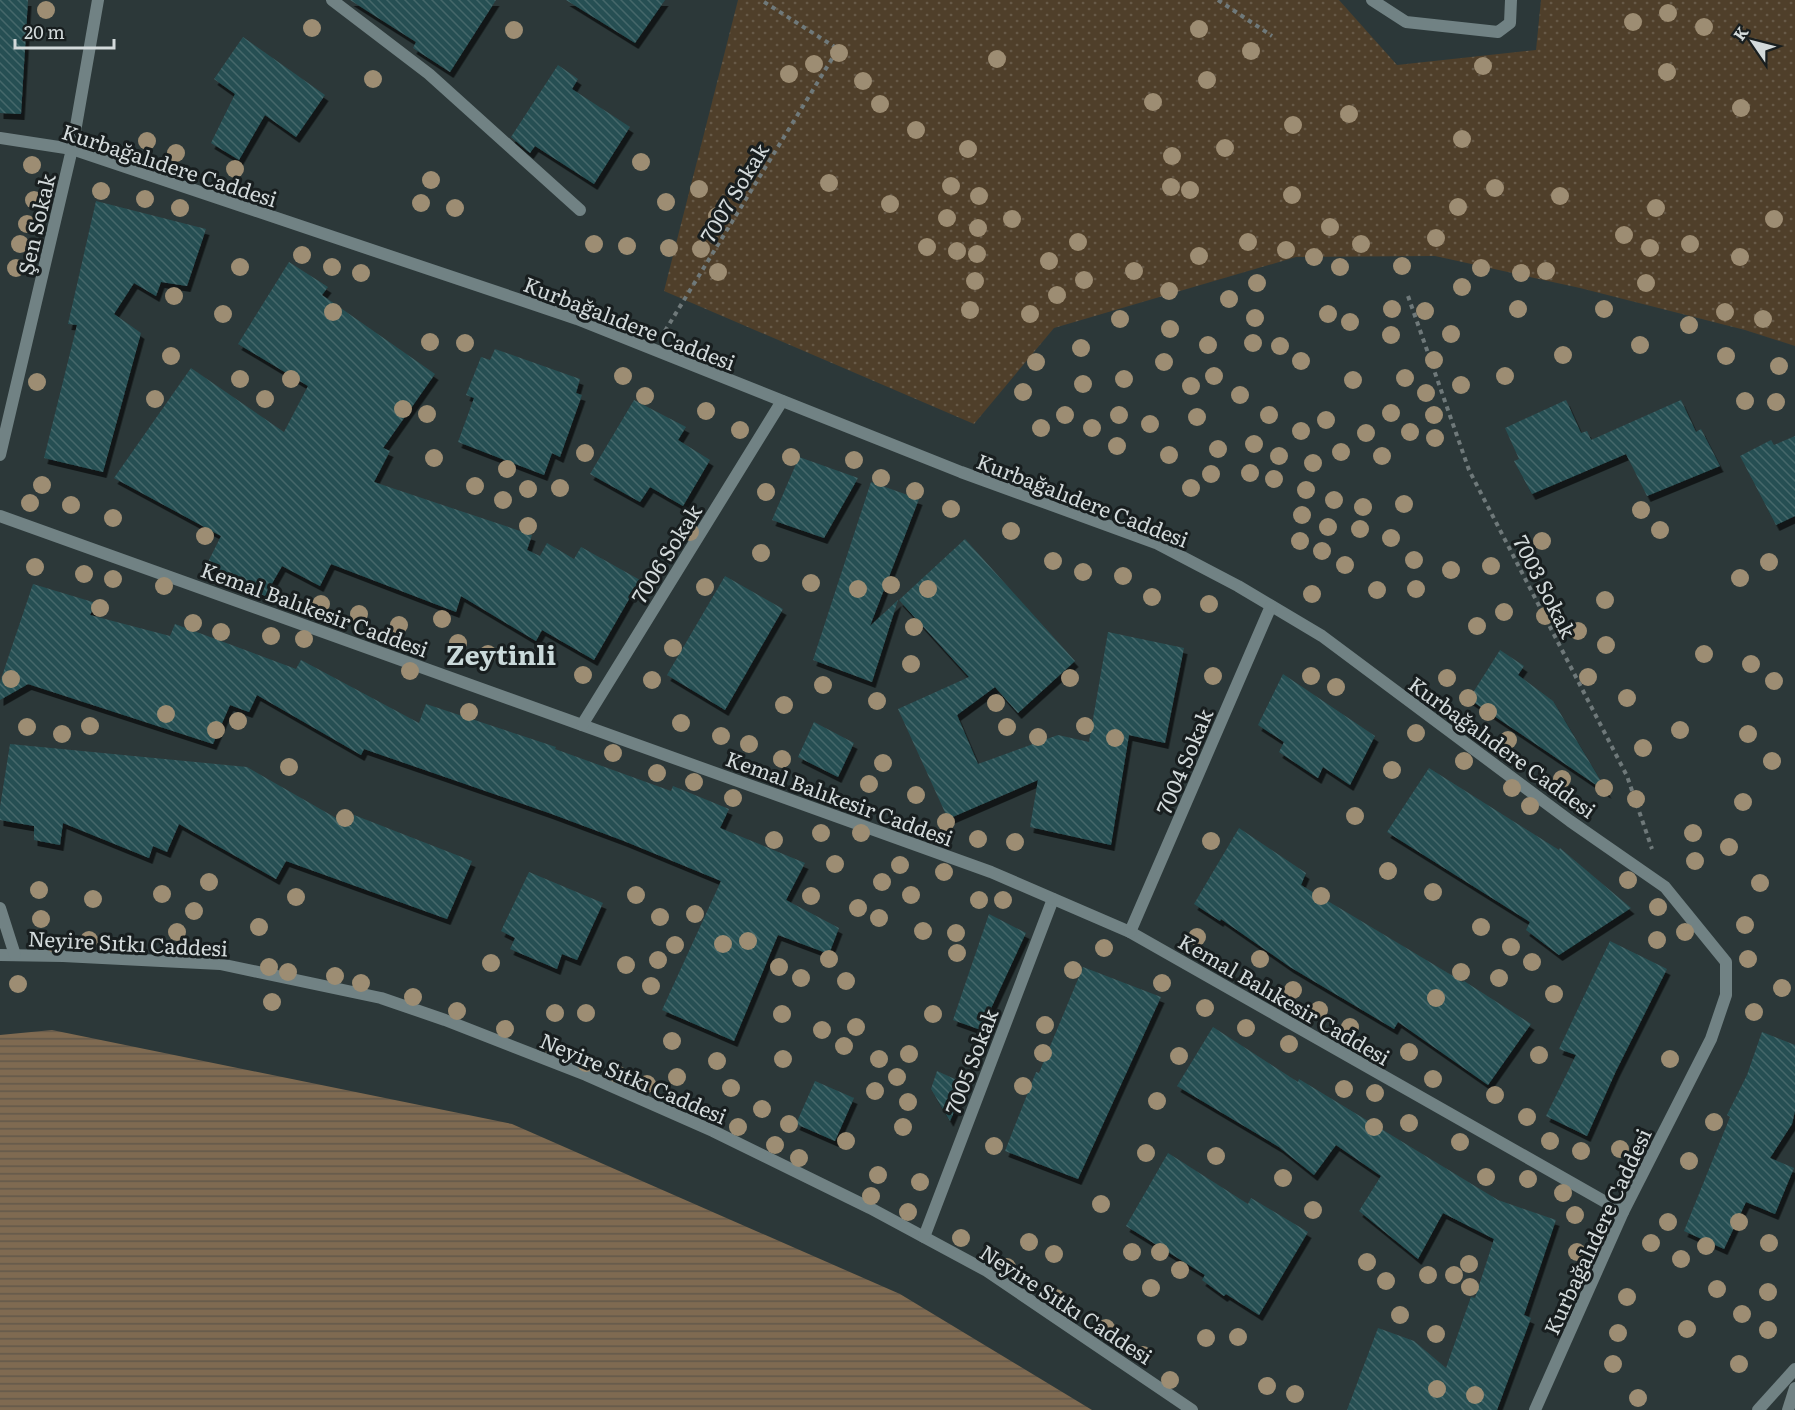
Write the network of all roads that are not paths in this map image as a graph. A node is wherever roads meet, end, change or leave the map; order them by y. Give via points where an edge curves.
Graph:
1 (98, 0) edge
2 (332, 0) edge
3 (1372, 0) edge
4 (1511, 0) edge
5 (0, 138) edge
6 (72, 149) junction
7 (580, 210) dead end
8 (782, 401) junction
9 (0, 455) edge
10 (0, 516) edge
11 (1271, 606) junction
12 (582, 725) junction
13 (1053, 899) junction
14 (0, 908) edge
15 (1130, 932) junction
16 (0, 955) edge
17 (15, 955) junction
18 (1623, 1212) junction
19 (924, 1237) junction
20 (1795, 1369) edge
21 (1795, 1388) edge
22 (1192, 1410) edge
23 (1535, 1410) edge
24 (1758, 1410) edge
25 (1788, 1410) edge

1 - 6 street, Şen Sokak
2 - 7 street via 429,74
3 - 4 street via 1406,22 1498,32 1509,23
5 - 6 street, Kurbağalıdere Caddesi
6 - 8 street, Kurbağalıdere Caddesi via 577,320
6 - 9 street, Şen Sokak
8 - 11 street, Kurbağalıdere Caddesi via 1156,543
8 - 12 street, 7006 Sokak
10 - 12 street, Kemal Balıkesir Caddesi
11 - 15 street, 7004 Sokak
11 - 18 street, Kurbağalıdere Caddesi via 1322,636 1665,887 1726,962 1726,995 1710,1039
12 - 13 street, Kemal Balıkesir Caddesi via 991,872
13 - 15 street, Kemal Balıkesir Caddesi
13 - 19 street, 7005 Sokak
14 - 17 street
15 - 18 street, Kemal Balıkesir Caddesi
16 - 17 street, Neyire Sıtkı Caddesi
17 - 19 street, Neyire Sıtkı Caddesi via 220,964 381,998 607,1084 713,1131
18 - 23 street, Kurbağalıdere Caddesi
19 - 22 street, Neyire Sıtkı Caddesi via 987,1270
20 - 24 street
21 - 25 street

